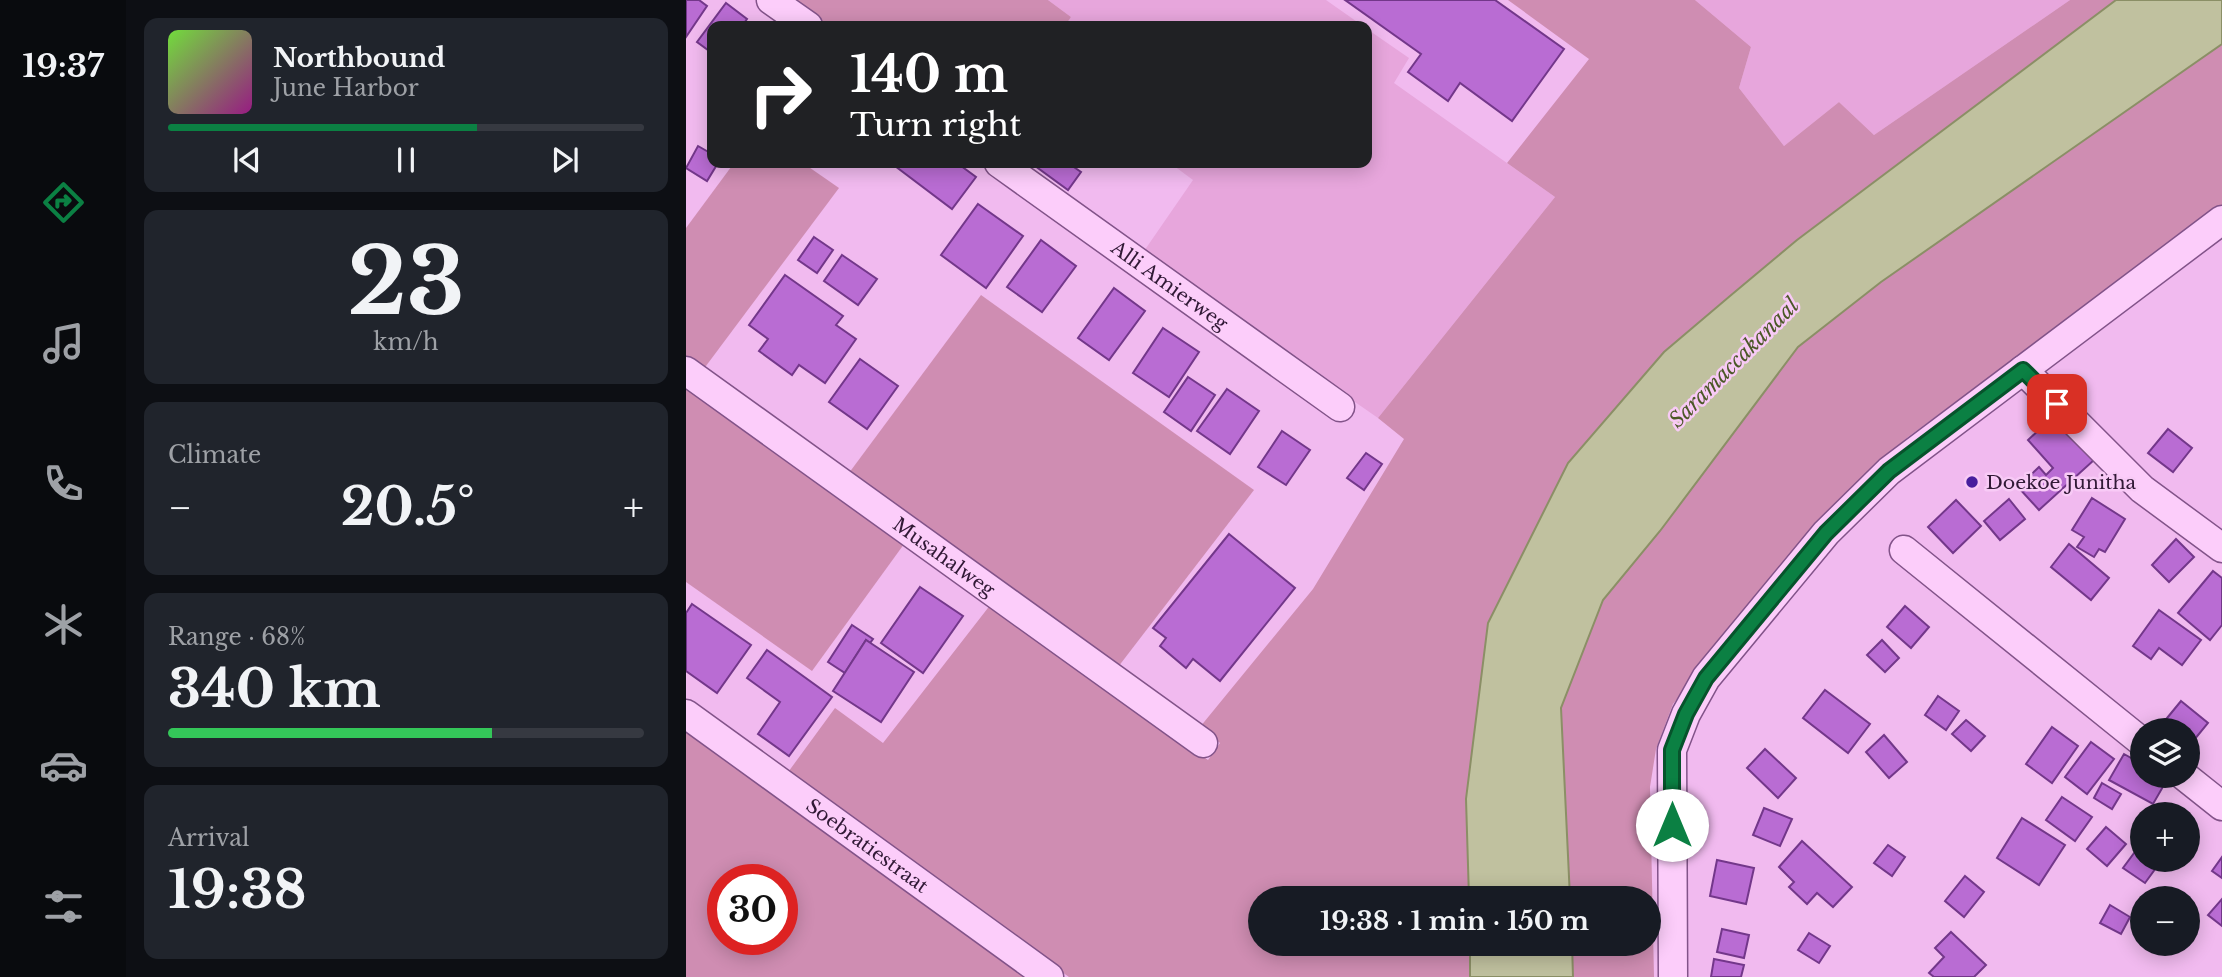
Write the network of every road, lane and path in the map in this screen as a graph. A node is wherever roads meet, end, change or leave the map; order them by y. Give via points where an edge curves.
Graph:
1 (771, 0) edge
2 (801, 21) edge
3 (1006, 168) edge
4 (2222, 220) edge
5 (2023, 370) junction
6 (686, 371) edge
7 (1340, 407) dead end
8 (2222, 548) edge
9 (1904, 550) dead end
10 (686, 714) edge
11 (2130, 732) edge
12 (1203, 743) dead end
13 (2199, 788) edge
14 (2222, 806) edge
15 (1049, 977) edge
16 (1673, 977) edge

1 - 2 street
3 - 7 street, Alli Amierweg
4 - 5 street
5 - 8 street via 2142,489
5 - 16 street via 1889,471 1826,533 1706,678 1672,750
6 - 12 street, Musahalweg
9 - 11 street
10 - 15 street, Soebratiestraat
13 - 14 street

